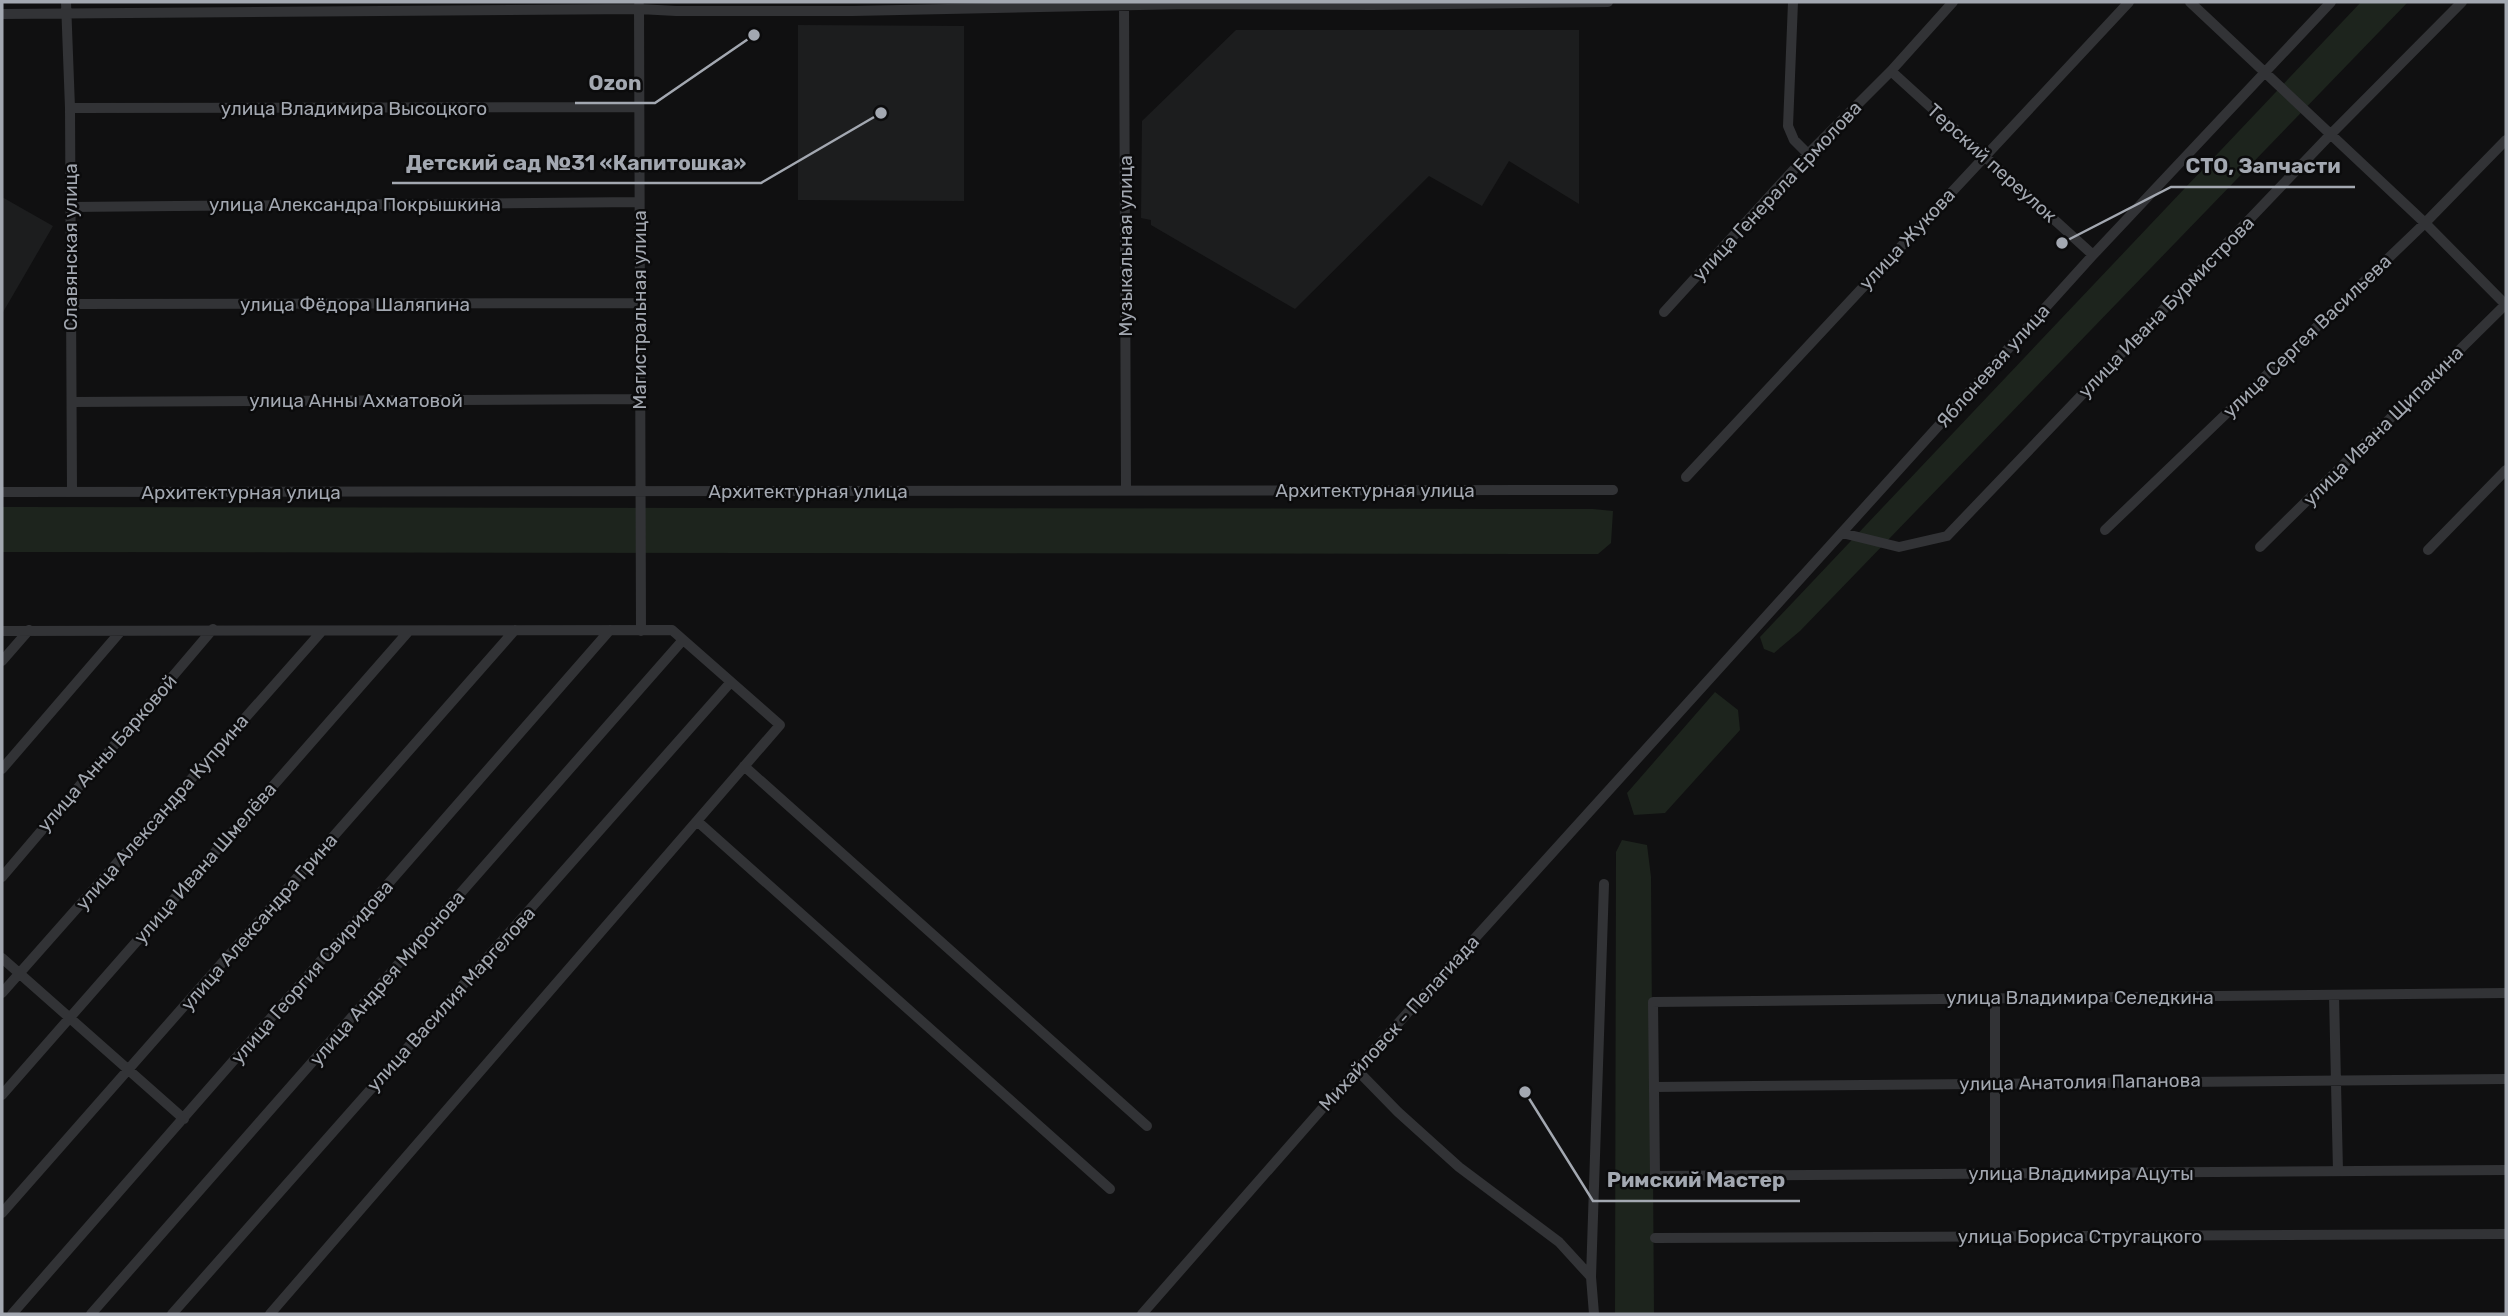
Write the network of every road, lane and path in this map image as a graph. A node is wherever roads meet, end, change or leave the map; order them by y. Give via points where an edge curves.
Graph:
1 (66, 2) edge
2 (1608, 2) edge
3 (1793, 2) edge
4 (1953, 2) edge
5 (2129, 2) edge
6 (2190, 2) edge
7 (2331, 2) edge
8 (2462, 2) edge
9 (1124, 3) edge
10 (639, 5) edge
11 (2, 14) edge
12 (66, 15) junction
13 (1891, 71) junction
14 (2264, 74) junction
15 (639, 107) junction
16 (69, 108) junction
17 (2330, 135) junction
18 (2506, 140) edge
19 (1808, 155) junction
20 (1985, 155) junction
21 (639, 202) junction
22 (70, 206) junction
23 (2425, 223) junction
24 (2093, 255) junction
25 (639, 303) junction
26 (71, 304) junction
27 (2506, 305) edge
28 (1664, 312) dead end
29 (639, 398) junction
30 (72, 402) junction
31 (2506, 470) edge
32 (1686, 477) dead end
33 (1126, 490) junction
34 (1613, 490) dead end
35 (72, 491) junction
36 (2, 492) edge
37 (640, 492) junction
38 (2105, 530) dead end
39 (1842, 533) junction
40 (2260, 547) dead end
41 (2428, 550) dead end
42 (213, 629) junction
43 (29, 630) junction
44 (515, 630) junction
45 (610, 630) junction
46 (2, 631) edge
47 (121, 631) junction
48 (322, 631) junction
49 (641, 631) junction
50 (408, 632) junction
51 (682, 641) junction
52 (2, 661) edge
53 (730, 683) junction
54 (1659, 734) joint
55 (744, 766) junction
56 (2, 769) edge
57 (697, 821) junction
58 (2, 877) edge
59 (1604, 884) dead end
60 (2, 958) edge
61 (19, 973) junction
62 (2, 993) edge
63 (2506, 993) edge
64 (2334, 995) junction
65 (1995, 998) junction
66 (69, 1018) junction
67 (1356, 1069) junction
68 (128, 1070) junction
69 (2506, 1079) edge
70 (2337, 1080) junction
71 (1996, 1083) junction
72 (1654, 1087) junction
73 (2, 1095) edge
74 (184, 1119) junction
75 (1147, 1126) dead end
76 (2506, 1170) edge
77 (2338, 1171) junction
78 (1995, 1173) junction
79 (1110, 1189) dead end
80 (2, 1213) edge
81 (2506, 1234) edge
82 (1655, 1238) dead end
83 (1591, 1277) junction
84 (12, 1314) edge
85 (91, 1314) edge
86 (172, 1314) edge
87 (270, 1314) edge
88 (1142, 1314) edge
89 (1594, 1314) edge

1 - 12 street, Славянская улица
2 - 9 street
3 - 19 street via 1788,126
4 - 13 street, улица Генерала Ермолова
5 - 20 street, улица Жукова
6 - 14 street
7 - 14 street, Яблоневая улица
8 - 17 street, улица Ивана Бурмистрова
9 - 10 street via 853,11 676,11
9 - 33 street, Музыкальная улица
10 - 12 street
10 - 15 street, Магистральная улица
11 - 12 street
12 - 16 street, Славянская улица
13 - 19 street, улица Генерала Ермолова
13 - 20 street, Терский переулок
14 - 17 street
14 - 24 street, Яблоневая улица
15 - 16 street, улица Владимира Высоцкого
15 - 21 street, Магистральная улица
16 - 22 street, Славянская улица
17 - 23 street
17 - 39 street, улица Ивана Бурмистрова via 1947,536 1899,547
18 - 23 street, улица Сергея Васильева
19 - 28 street, улица Генерала Ермолова
20 - 24 street, Терский переулок
20 - 32 street, улица Жукова
21 - 22 street, улица Александра Покрышкина
21 - 25 street, Магистральная улица
22 - 26 street, Славянская улица
23 - 27 street
23 - 38 street, улица Сергея Васильева
24 - 39 street, Яблоневая улица
25 - 26 street, улица Фёдора Шаляпина
25 - 29 street, Магистральная улица
26 - 30 street, Славянская улица
27 - 40 street, улица Ивана Щипакина
29 - 30 street, улица Анны Ахматовой
29 - 37 street, Магистральная улица
30 - 35 street, Славянская улица
31 - 41 street
33 - 34 street, Архитектурная улица
33 - 37 street, Архитектурная улица
35 - 36 street, Архитектурная улица
35 - 37 street, Архитектурная улица
37 - 49 street, Магистральная улица
39 - 54 street, Яблоневая улица
42 - 47 street
42 - 48 street
42 - 58 street, улица Анны Барковой
43 - 46 street
43 - 47 street
43 - 52 street
44 - 45 street
44 - 50 street
44 - 68 street, улица Александра Грина
45 - 49 street
45 - 74 street, улица Георгия Свиридова
47 - 56 street
48 - 50 street
48 - 61 street, улица Александра Куприна
49 - 51 street via 672,630
50 - 66 street, улица Ивана Шмелёва
51 - 53 street
51 - 85 street, улица Андрея Миронова
53 - 55 street via 780,725
53 - 86 street, улица Василия Маргелова
54 - 67 street, Михайловск - Пелагиада
55 - 57 street
55 - 75 street
57 - 79 street
57 - 87 street
59 - 83 street
60 - 61 street
61 - 62 street, улица Александра Куприна
61 - 66 street
63 - 64 street, улица Владимира Селедкина
64 - 65 street, улица Владимира Селедкина
64 - 70 street
65 - 71 street
65 - 72 street, улица Владимира Селедкина via 1653,1002
66 - 68 street
66 - 73 street, улица Ивана Шмелёва
67 - 83 street via 1459,1167 1559,1242
67 - 88 street, Михайловск - Пелагиада
68 - 74 street
68 - 80 street, улица Александра Грина
69 - 70 street, улица Анатолия Папанова
70 - 71 street, улица Анатолия Папанова
70 - 77 street
71 - 72 street, улица Анатолия Папанова
71 - 78 street
72 - 78 street, улица Владимира Ацуты via 1655,1175
74 - 84 street, улица Георгия Свиридова
76 - 77 street, улица Владимира Ацуты
77 - 78 street, улица Владимира Ацуты
81 - 82 street, улица Бориса Стругацкого
83 - 89 street

